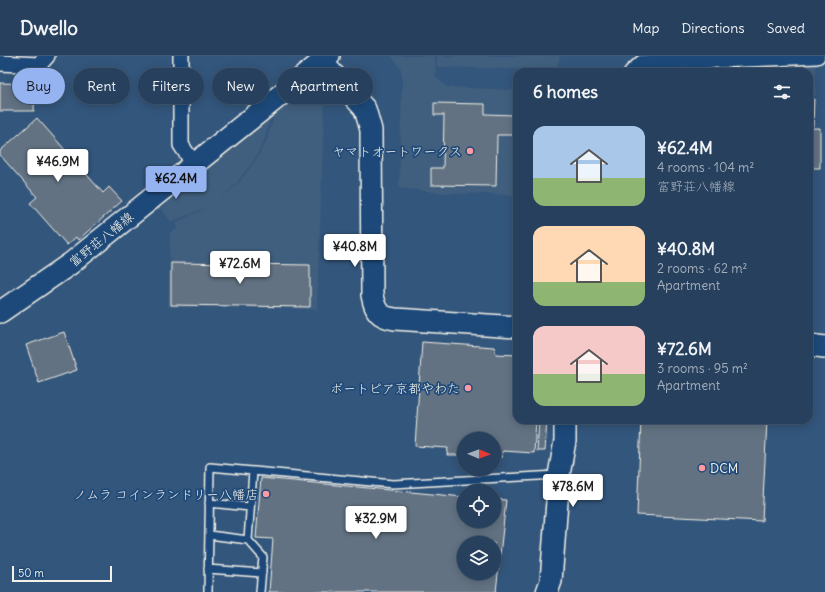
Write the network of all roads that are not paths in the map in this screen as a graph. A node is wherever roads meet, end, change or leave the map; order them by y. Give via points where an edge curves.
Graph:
1 (48, 56) edge
2 (181, 56) edge
3 (817, 56) edge
4 (326, 59) edge
5 (674, 59) edge
6 (0, 63) edge
7 (636, 68) edge
8 (194, 164) junction
9 (0, 312) edge
10 (513, 327) edge
11 (813, 346) edge
12 (825, 347) edge
13 (564, 424) edge
14 (253, 471) junction
15 (559, 475) junction
16 (209, 503) junction
17 (250, 507) junction
18 (209, 535) junction
19 (248, 540) junction
20 (208, 569) junction
21 (262, 573) junction
22 (208, 592) edge
23 (260, 592) edge
24 (547, 592) edge

1 - 6 street via 39,66
2 - 8 street via 182,145
3 - 5 street
4 - 8 street, 富野荘八幡線
4 - 10 street via 365,109 371,130 374,307 386,318
5 - 7 street via 642,63
8 - 9 street, 富野荘八幡線 via 70,264
11 - 12 street
13 - 15 street via 565,441
14 - 15 lane via 393,484
14 - 16 lane via 210,467
14 - 17 lane
15 - 24 street via 551,581
16 - 17 lane
16 - 18 lane
17 - 19 lane
18 - 19 lane
18 - 20 lane
19 - 21 lane via 262,557
20 - 21 lane
20 - 22 lane
21 - 23 lane

